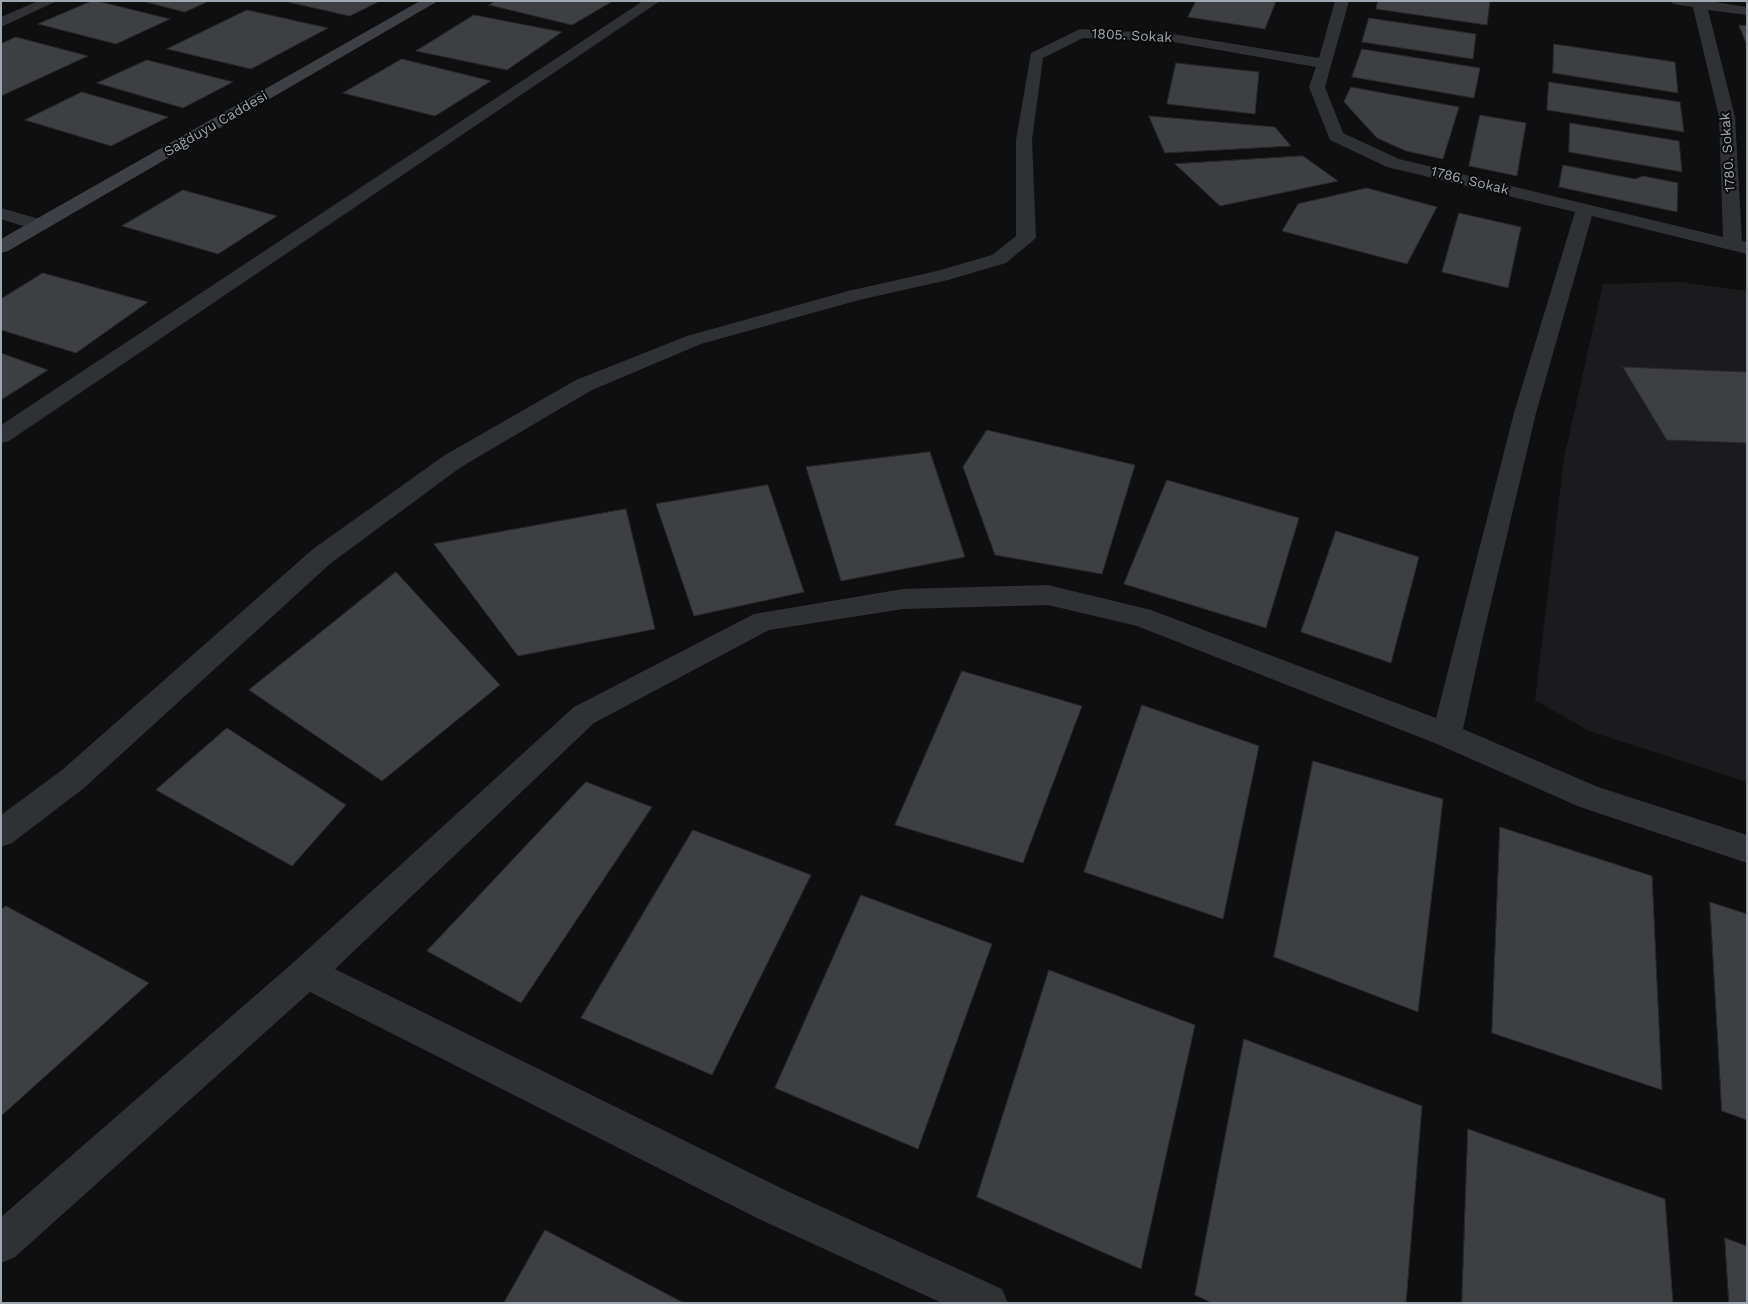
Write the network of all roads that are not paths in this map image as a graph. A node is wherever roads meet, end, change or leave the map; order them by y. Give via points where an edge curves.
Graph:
1 (50, 1) edge
2 (431, 1) edge
3 (653, 1) edge
4 (1342, 1) edge
5 (1678, 1) edge
6 (1699, 3) edge
7 (1747, 11) edge
8 (1, 23) edge
9 (1325, 64) junction
10 (1727, 117) junction
11 (1747, 122) edge
12 (1585, 209) junction
13 (1, 213) edge
14 (39, 225) junction
15 (1, 247) edge
16 (1740, 247) edge
17 (1, 436) edge
18 (1447, 735) junction
19 (1, 833) edge
20 (1747, 849) edge
21 (307, 973) junction
22 (1, 1243) edge
23 (988, 1303) edge

1 - 8 street
2 - 14 street, Sağduyu Caddesi
3 - 17 street
4 - 9 street, 1786. Sokak
5 - 6 street
6 - 7 street
6 - 10 street, 1780. Sokak
9 - 12 street, 1786. Sokak via 1317,87 1336,136 1393,163
9 - 19 street, 1805. Sokak via 1173,38 1080,33 1036,56 1024,140 1026,238 999,259 694,340 568,394 453,461 322,556 73,779
10 - 11 street
10 - 16 street, 1780. Sokak
12 - 16 street, 1786. Sokak
12 - 18 street via 1523,422
13 - 14 street
14 - 15 street, Sağduyu Caddesi
18 - 20 street via 1590,798
18 - 21 street via 1142,617 1048,595 903,599 763,621 584,715
21 - 22 street
21 - 23 street via 773,1205

